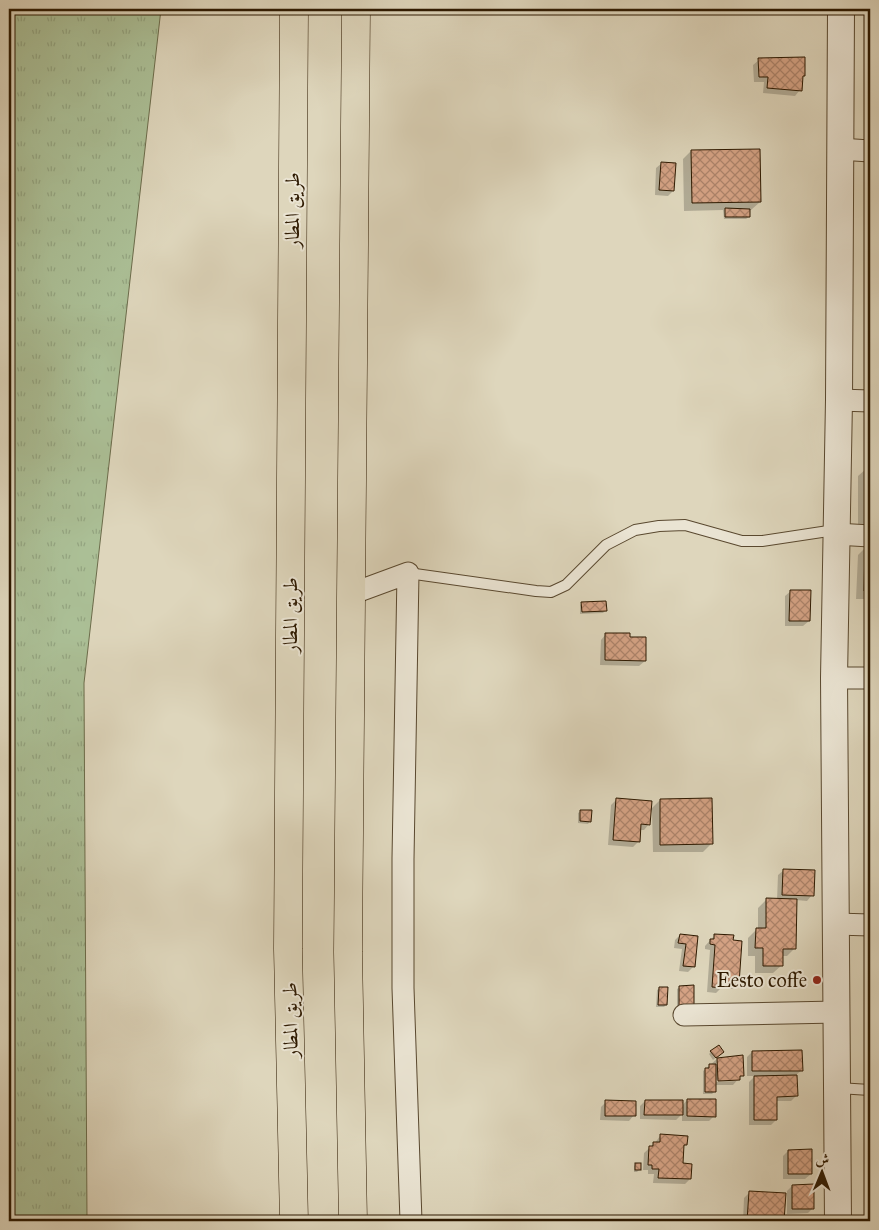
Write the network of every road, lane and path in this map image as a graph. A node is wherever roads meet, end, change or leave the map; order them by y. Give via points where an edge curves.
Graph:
1 (294, 9) edge
2 (356, 9) edge
3 (841, 9) edge
4 (839, 149) junction
5 (870, 151) edge
6 (839, 400) junction
7 (870, 401) edge
8 (836, 532) junction
9 (870, 536) edge
10 (408, 573) junction
11 (351, 594) junction
12 (834, 678) junction
13 (870, 678) edge
14 (836, 924) junction
15 (870, 925) edge
16 (837, 1012) junction
17 (684, 1015) dead end
18 (837, 1088) junction
19 (870, 1090) edge
20 (294, 1221) edge
21 (353, 1221) edge
22 (411, 1221) edge
23 (838, 1221) edge

1 - 20 highway, طريق المطار via 288,949
2 - 11 highway
3 - 4 street
4 - 5 street
4 - 6 street
6 - 7 street
6 - 8 street
8 - 9 street
8 - 10 lane via 762,542 685,525 635,530 606,545 566,585 551,592
8 - 12 street
10 - 11 street
10 - 22 street via 403,968
11 - 21 highway via 348,952
12 - 13 street
12 - 14 street
14 - 15 street
14 - 16 street
16 - 17 street
16 - 18 street
18 - 19 lane
18 - 23 street

